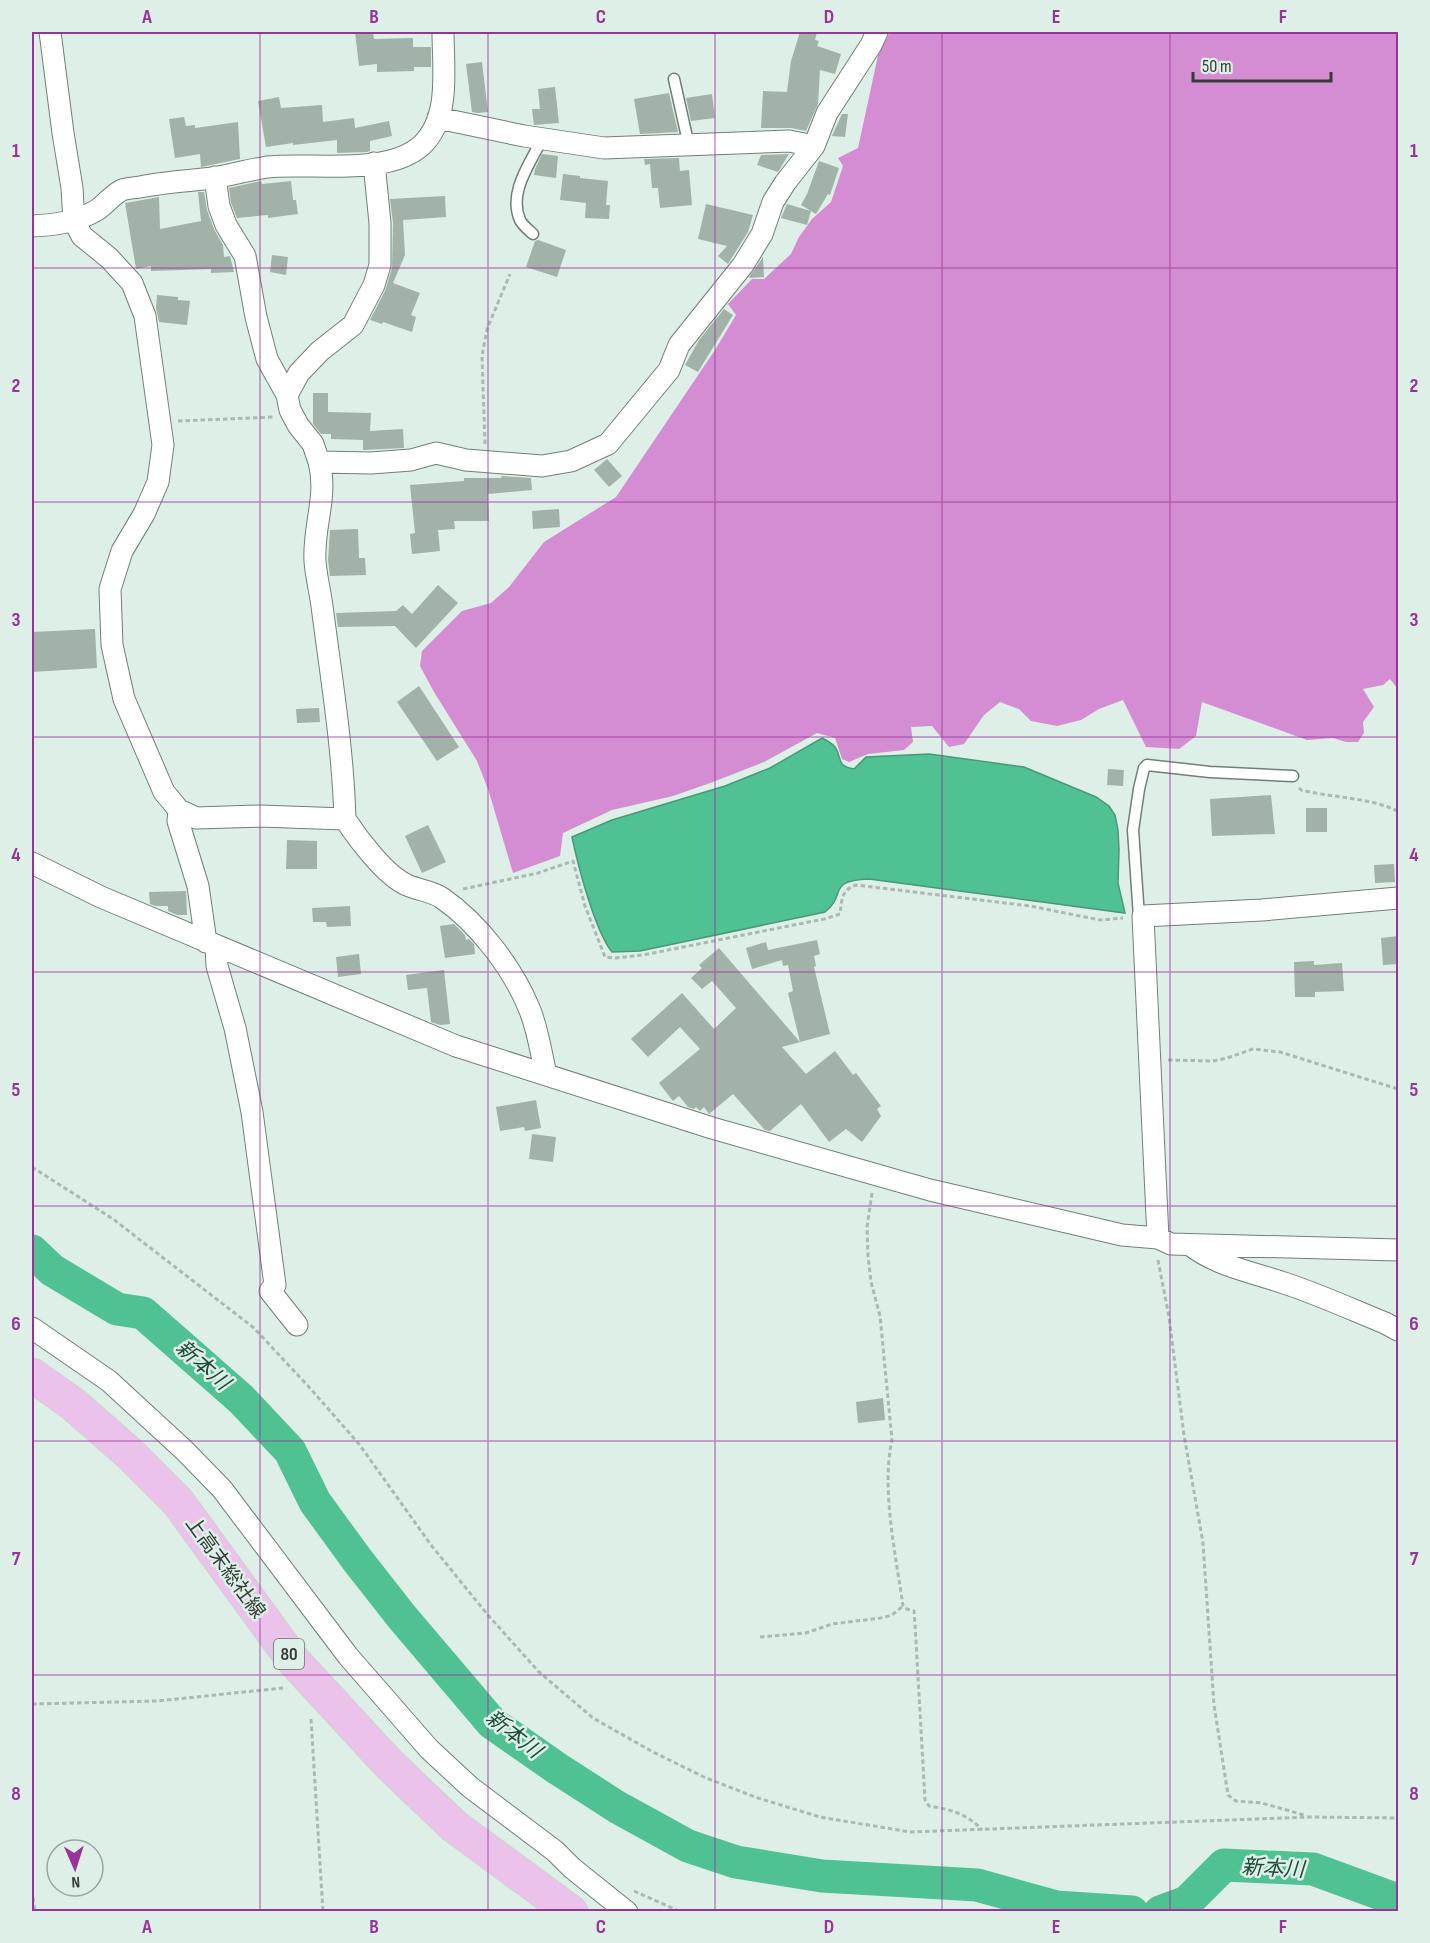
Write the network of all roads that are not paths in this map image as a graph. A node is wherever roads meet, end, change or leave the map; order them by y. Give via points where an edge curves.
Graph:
1 (50, 32) edge
2 (443, 32) edge
3 (878, 32) edge
4 (674, 79) dead end
5 (438, 118) junction
6 (542, 139) junction
7 (689, 146) junction
8 (814, 146) junction
9 (374, 163) junction
10 (215, 177) junction
11 (74, 221) junction
12 (32, 226) edge
13 (533, 234) dead end
14 (287, 395) junction
15 (319, 462) junction
16 (1293, 776) road end
17 (179, 810) junction
18 (345, 819) junction
19 (32, 863) edge
20 (1398, 898) edge
21 (1139, 917) road end
22 (211, 944) junction
23 (546, 1075) junction
24 (1158, 1238) junction
25 (1190, 1245) junction
26 (1398, 1250) edge
27 (297, 1325) dead end
28 (32, 1328) edge
29 (1398, 1330) edge
30 (32, 1375) edge
31 (571, 1911) edge
32 (627, 1911) edge

1 - 11 street
2 - 5 street via 442,103
3 - 8 street via 827,113
4 - 7 lane
5 - 6 street
5 - 9 street via 420,146 385,163
6 - 7 street via 604,148
6 - 13 lane via 516,199 520,222
7 - 8 street via 789,141
8 - 15 street via 774,201 762,234 743,265 679,345 669,370 608,444 571,461 542,466 466,460 436,453 411,460
9 - 10 street via 326,168 267,167
9 - 14 street via 380,265 374,285 353,325 299,373
10 - 11 street via 122,190 97,210
10 - 14 street via 226,225 245,256 267,359
11 - 12 street
11 - 17 street via 82,236 132,283 145,316 163,445 158,482 122,551 110,589 112,645 124,699 164,792
14 - 15 street via 297,425 313,444
15 - 18 street via 324,478 315,531 315,560
16 - 21 lane via 1147,765 1133,830
17 - 18 street via 196,818
17 - 22 street via 178,821
18 - 23 street via 380,864 405,885 440,896 469,919 496,949 529,1007
19 - 22 street
20 - 24 street via 1143,916
22 - 23 street via 456,1046
22 - 27 street via 235,1028 252,1112 275,1285 270,1291
23 - 24 street via 712,1128 930,1190 1122,1235
24 - 25 street via 1171,1244
25 - 26 street
25 - 29 street via 1232,1268 1286,1284
28 - 32 street via 109,1381 185,1451 214,1482 348,1656 429,1749 470,1787
30 - 31 main road, 上高末総社線 / 80 via 73,1404 178,1502 293,1660 390,1765 454,1826

